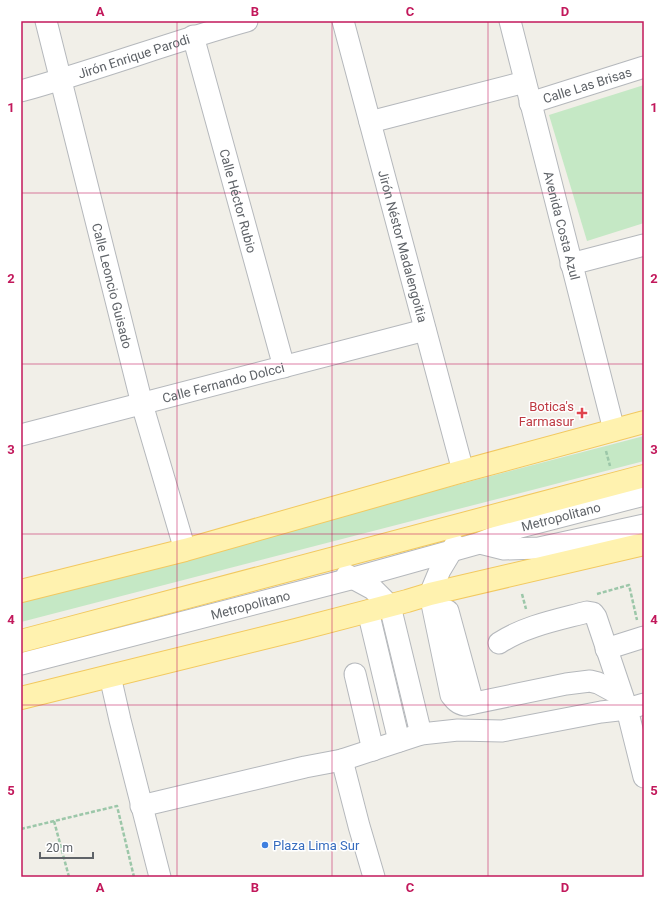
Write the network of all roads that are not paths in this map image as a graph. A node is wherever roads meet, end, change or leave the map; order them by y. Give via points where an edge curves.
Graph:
1 (46, 21) edge
2 (247, 21) edge
3 (343, 21) edge
4 (510, 21) edge
5 (193, 36) junction
6 (644, 67) edge
7 (62, 80) junction
8 (525, 82) junction
9 (21, 91) edge
10 (530, 103) junction
11 (370, 122) junction
12 (644, 245) edge
13 (571, 264) junction
14 (425, 330) junction
15 (284, 367) junction
16 (142, 404) junction
17 (644, 422) edge
18 (614, 430) junction
19 (21, 435) edge
20 (463, 471) junction
21 (644, 476) edge
22 (644, 495) edge
23 (481, 519) junction
24 (644, 525) edge
25 (480, 543) junction
26 (644, 544) edge
27 (185, 550) junction
28 (452, 550) junction
29 (308, 565) junction
30 (354, 578) junction
31 (21, 591) edge
32 (437, 593) junction
33 (390, 606) junction
34 (368, 611) junction
35 (644, 637) edge
36 (21, 641) edge
37 (499, 643) dead end
38 (606, 649) junction
39 (21, 664) edge
40 (355, 674) dead end
41 (110, 676) junction
42 (21, 698) edge
43 (631, 703) edge
44 (421, 734) junction
45 (398, 741) junction
46 (373, 750) junction
47 (641, 751) edge
48 (342, 760) junction
49 (644, 777) edge
50 (141, 806) junction
51 (160, 877) edge
52 (374, 877) edge

1 - 7 street, Calle Leoncio Guisado
2 - 5 street, Jirón Enrique Parodi
3 - 11 street, Jirón Néstor Madalengoitia
4 - 8 street, Avenida Costa Azul
5 - 7 street, Jirón Enrique Parodi
5 - 15 street, Calle Héctor Rubio
6 - 10 street, Calle Las Brisas
7 - 9 street, Jirón Enrique Parodi
7 - 16 street, Calle Leoncio Guisado
8 - 10 street, Avenida Costa Azul
8 - 11 street
10 - 13 street, Avenida Costa Azul
11 - 14 street, Jirón Néstor Madalengoitia
12 - 13 street
13 - 18 street, Avenida Costa Azul
14 - 15 street, Calle Fernando Dolcci
14 - 20 street, Jirón Néstor Madalengoitia
15 - 16 street, Calle Fernando Dolcci
16 - 19 street, Calle Fernando Dolcci
16 - 27 street, Calle Leoncio Guisado
17 - 18 main road
18 - 20 main road
20 - 27 main road
21 - 23 main road
22 - 25 street, Metropolitano via 520,527
23 - 28 street
23 - 29 main road
24 - 25 street, Metropolitano via 539,548 504,549
25 - 28 street, Metropolitano
26 - 32 main road
27 - 31 main road
28 - 30 street, Metropolitano
28 - 32 street via 440,570
29 - 30 street
29 - 36 main road
30 - 33 street via 374,589
30 - 39 street, Metropolitano
32 - 33 main road
32 - 43 street via 451,695 460,704 590,681 598,683
33 - 34 main road
33 - 44 street
34 - 41 main road
34 - 45 street
35 - 38 street
37 - 38 street via 519,632 550,621 587,612 593,613 596,617
38 - 43 street
40 - 46 street
41 - 42 main road
41 - 50 street
43 - 44 street via 601,712 502,731 458,730
43 - 47 street
44 - 45 street
45 - 46 street
46 - 48 street
47 - 49 street
48 - 50 street
48 - 52 street
50 - 51 street

